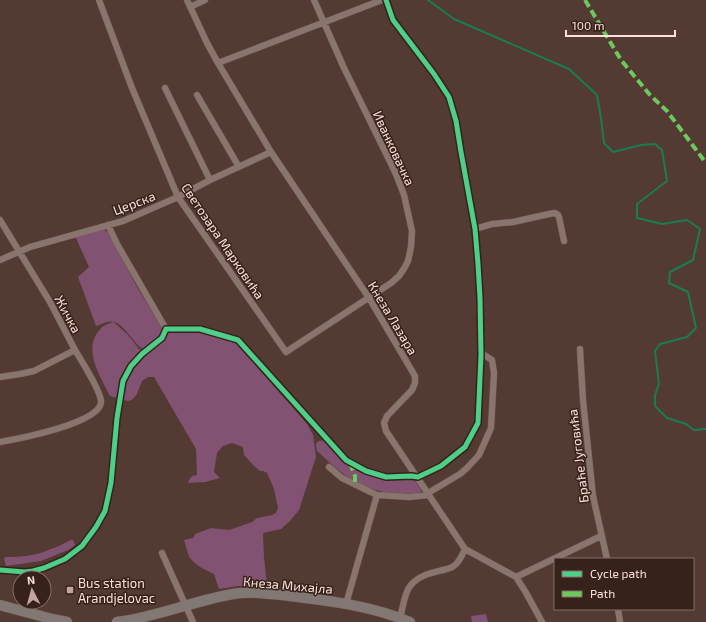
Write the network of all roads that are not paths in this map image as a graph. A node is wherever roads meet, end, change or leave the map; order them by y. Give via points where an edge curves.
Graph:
1 (99, 0) edge
2 (187, 0) edge
3 (205, 0) edge
4 (314, 0) edge
5 (382, 0) edge
6 (386, 0) edge
7 (190, 7) junction
8 (323, 23) junction
9 (218, 63) junction
10 (165, 88) dead end
11 (197, 95) dead end
12 (271, 152) junction
13 (239, 167) junction
14 (210, 180) junction
15 (178, 198) junction
16 (0, 220) edge
17 (108, 225) junction
18 (475, 229) junction
19 (564, 241) dead end
20 (19, 251) junction
21 (0, 260) edge
22 (369, 298) junction
23 (166, 329) junction
24 (580, 349) dead end
25 (75, 350) junction
26 (481, 353) junction
27 (0, 377) edge
28 (0, 442) edge
29 (329, 467) dead end
30 (418, 478) junction
31 (428, 494) junction
32 (377, 495) junction
33 (602, 536) junction
34 (465, 549) junction
35 (162, 553) dead end
36 (557, 558) edge
37 (607, 558) edge
38 (554, 559) edge
39 (0, 570) edge
40 (516, 578) junction
41 (346, 604) junction
42 (0, 605) edge
43 (186, 605) junction
44 (618, 610) edge
45 (150, 619) edge
46 (405, 620) edge
47 (67, 622) edge
48 (117, 622) edge
49 (193, 622) edge
50 (542, 622) edge
51 (620, 622) edge

1 - 15 street, Светозара Марковића
2 - 7 street, Кнеза Лазара
3 - 7 street
4 - 8 street, Иванковачка
5 - 8 street
6 - 18 street via 393,20 449,97 456,121
7 - 9 street, Кнеза Лазара
8 - 9 street
8 - 22 street, Иванковачка via 402,187 410,222 412,239 405,267 391,283
9 - 12 street, Кнеза Лазара
10 - 14 street
11 - 13 street
12 - 13 street, Церска
12 - 22 street, Кнеза Лазара
13 - 14 street, Церска
14 - 15 street, Церска
15 - 17 street, Церска
15 - 22 street, Светозара Марковића via 286,352
16 - 20 street, Жичка
17 - 20 street, Церска
17 - 23 street
18 - 19 street via 555,213 559,217
18 - 26 street
20 - 21 street, Церска
20 - 25 street, Жичка
22 - 30 street, Кнеза Лазара via 415,376 412,390 387,416 384,423 386,431
23 - 30 street via 200,329 238,340 346,460 366,471 386,477
23 - 39 street via 162,338 142,354 123,381 111,483 105,511 96,527 82,546 65,559 33,571
24 - 33 street, Браће Југовића via 593,496
25 - 27 street, Жичка via 34,371
25 - 28 street via 98,389 102,401 97,411 73,424 48,432
26 - 30 street via 478,423 465,447 441,466
26 - 31 street via 492,360 494,373 491,428 479,455 467,468
29 - 32 street via 342,478
30 - 31 street, Кнеза Лазара
31 - 32 street via 409,497
31 - 34 street, Кнеза Лазара
32 - 41 street
33 - 36 street
33 - 37 street, Браће Југовића
34 - 40 street, Кнеза Лазара
34 - 46 street via 454,566 416,579 405,597
35 - 43 street
38 - 40 street
40 - 50 street, Кнеза Лазара
41 - 43 main road, Кнеза Михајла via 311,598 239,593
41 - 46 main road, Кнеза Михајла
42 - 47 main road
43 - 45 main road, Кнеза Михајла
43 - 49 street
44 - 51 street
45 - 48 main road, Кнеза Михајла

